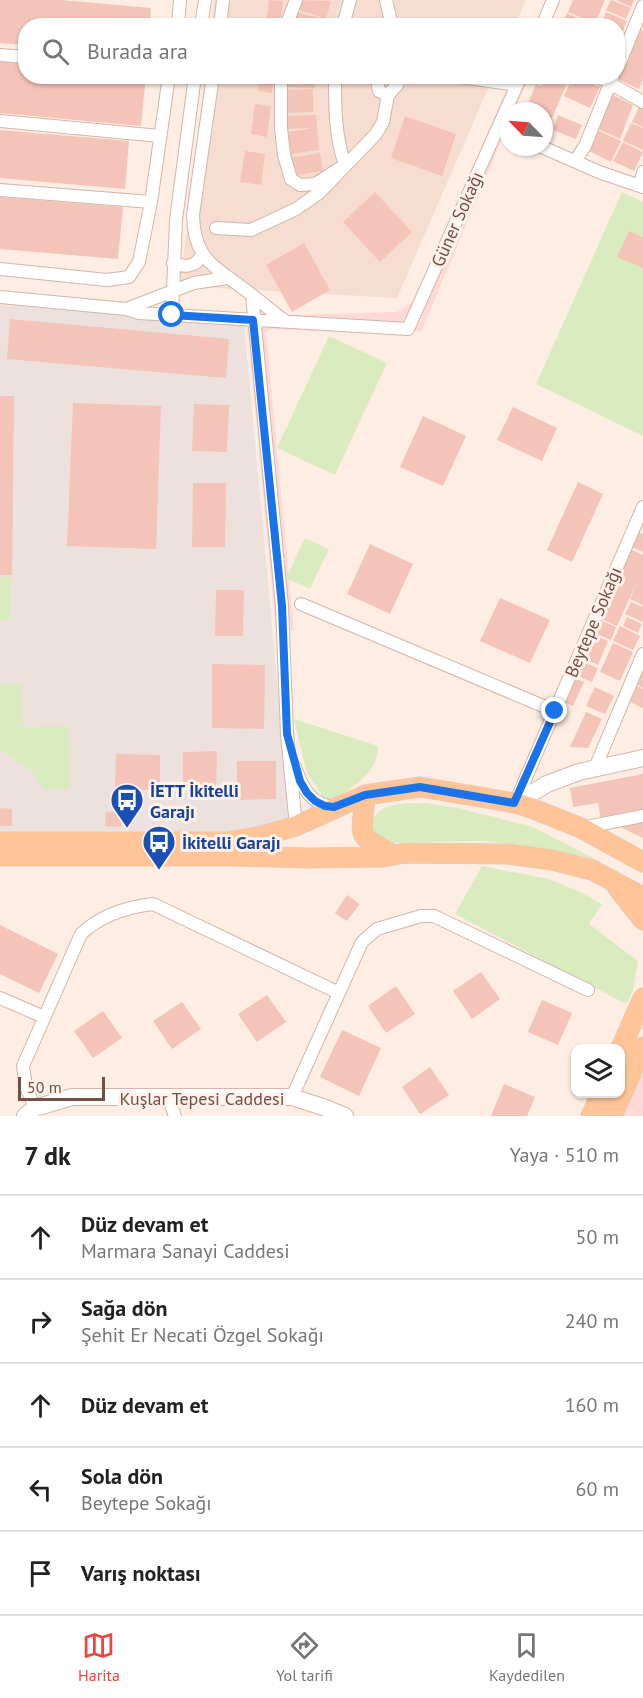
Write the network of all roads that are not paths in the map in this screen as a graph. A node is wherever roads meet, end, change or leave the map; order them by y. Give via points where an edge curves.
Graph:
1 (180, 0) edge
2 (205, 0) edge
3 (223, 0) edge
4 (296, 0) edge
5 (350, 0) edge
6 (386, 0) edge
7 (553, 0) edge
8 (643, 6) edge
9 (179, 18) edge
10 (202, 18) edge
11 (221, 18) edge
12 (289, 18) edge
13 (345, 18) edge
14 (390, 18) edge
15 (545, 18) edge
16 (625, 50) edge
17 (0, 55) edge
18 (18, 56) edge
19 (168, 84) edge
20 (194, 84) edge
21 (212, 84) edge
22 (281, 84) edge
23 (335, 84) edge
24 (378, 84) edge
25 (397, 84) edge
26 (518, 84) edge
27 (610, 84) edge
28 (618, 84) edge
29 (388, 95) junction
30 (512, 102) edge
31 (643, 102) edge
32 (0, 121) edge
33 (160, 136) junction
34 (499, 138) edge
35 (553, 152) edge
36 (575, 161) junction
37 (345, 165) junction
38 (643, 172) edge
39 (641, 187) edge
40 (0, 190) edge
41 (151, 202) junction
42 (216, 228) dead end
43 (202, 254) junction
44 (173, 263) junction
45 (0, 269) edge
46 (227, 278) junction
47 (171, 292) junction
48 (252, 295) junction
49 (0, 297) edge
50 (126, 309) junction
51 (172, 315) junction
52 (253, 320) junction
53 (285, 321) junction
54 (643, 507) edge
55 (301, 604) dead end
56 (643, 654) edge
57 (555, 711) junction
58 (287, 734) junction
59 (643, 758) edge
60 (594, 768) junction
61 (365, 795) junction
62 (514, 803) junction
63 (334, 807) junction
64 (643, 816) edge
65 (296, 826) junction
66 (581, 828) junction
67 (0, 842) edge
68 (392, 854) junction
69 (0, 856) edge
70 (643, 862) edge
71 (610, 878) junction
72 (643, 897) edge
73 (643, 920) edge
74 (588, 990) dead end
75 (339, 993) junction
76 (0, 998) edge
77 (643, 999) edge
78 (44, 1017) junction
79 (624, 1044) edge
80 (643, 1047) edge
81 (168, 1097) junction
82 (292, 1097) junction
83 (599, 1098) edge
84 (30, 1112) edge
85 (175, 1116) edge
86 (345, 1116) edge
87 (591, 1116) edge
88 (612, 1116) edge

1 - 9 street
2 - 10 street
3 - 11 street
4 - 12 street
5 - 13 street
6 - 14 street
7 - 15 street
8 - 16 street
17 - 18 street
19 - 33 street
20 - 44 street
21 - 43 street via 193,215 194,235
22 - 37 street via 281,128 291,179 300,185 315,184
23 - 37 street via 338,146
24 - 29 street via 379,91
25 - 29 street
26 - 30 street, Güner Sokağı
27 - 36 street
28 - 31 street
29 - 37 street via 383,122 376,134
32 - 33 street
33 - 41 street
34 - 53 street, Güner Sokağı via 408,329
35 - 36 street
36 - 39 street
37 - 42 street via 319,193 296,209 251,230
38 - 39 street
40 - 41 street
41 - 45 street via 140,262 129,277 107,280
43 - 44 street via 195,265
43 - 46 street
44 - 47 street
46 - 47 street via 194,283
46 - 48 street
47 - 50 street
47 - 51 street
48 - 52 street
48 - 53 street
49 - 50 street
50 - 51 street
51 - 52 street
52 - 53 street
52 - 58 street via 282,606
54 - 57 street, Beytepe Sokağı
55 - 57 street
56 - 60 street
57 - 62 street, Beytepe Sokağı
58 - 63 street via 307,793 315,801
58 - 65 street
59 - 60 street
60 - 62 street via 547,784
61 - 62 main road via 420,787
61 - 63 main road
61 - 68 main road via 363,836
62 - 66 main road
63 - 65 main road
64 - 66 street
65 - 67 main road via 228,842
66 - 70 main road
68 - 69 main road via 309,858
68 - 71 main road via 507,854 552,860
71 - 72 main road
71 - 73 main road
74 - 75 street via 434,916 421,915 377,929 362,942
75 - 78 street via 153,904 135,906 94,923 81,934
75 - 82 street
76 - 78 street
77 - 79 main road
78 - 84 street via 23,1066
80 - 88 main road
81 - 82 street, Kuşlar Tepesi Caddesi
81 - 84 street, Kuşlar Tepesi Caddesi via 72,1097
81 - 85 street
82 - 86 street, Kuşlar Tepesi Caddesi
83 - 87 main road

